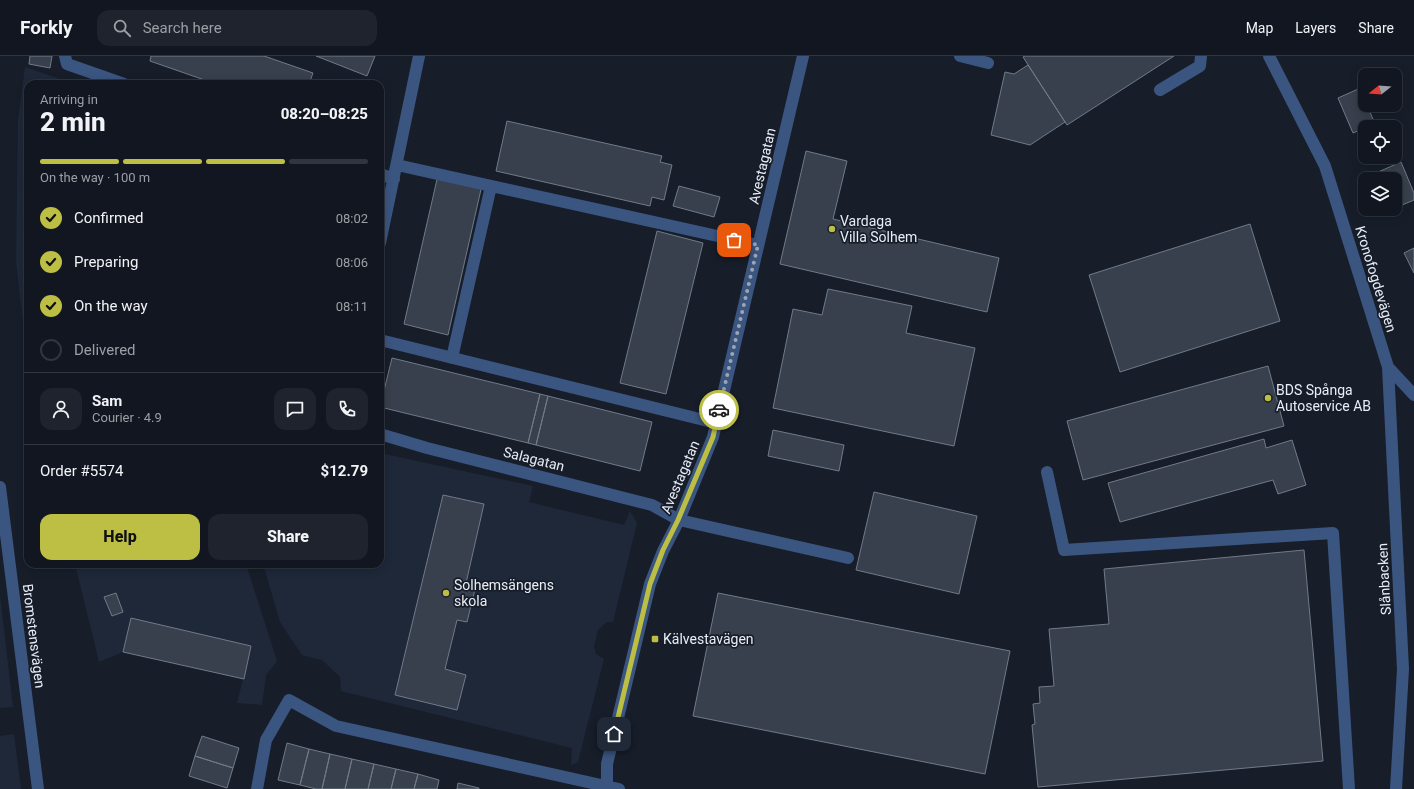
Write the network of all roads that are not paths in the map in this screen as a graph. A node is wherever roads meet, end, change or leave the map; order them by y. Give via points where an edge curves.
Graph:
1 (65, 56) edge
2 (419, 56) edge
3 (803, 56) edge
4 (960, 56) edge
5 (1201, 56) edge
6 (1269, 56) edge
7 (988, 63) dead end
8 (113, 80) edge
9 (1160, 90) dead end
10 (397, 165) junction
11 (384, 175) edge
12 (394, 179) junction
13 (491, 186) junction
14 (384, 225) edge
15 (758, 245) junction
16 (384, 341) edge
17 (452, 358) junction
18 (1388, 367) junction
19 (1414, 395) edge
20 (716, 423) junction
21 (384, 435) edge
22 (1047, 472) dead end
23 (0, 487) edge
24 (678, 520) junction
25 (848, 558) dead end
26 (607, 788) edge
27 (38, 789) edge
28 (257, 789) edge
29 (619, 789) edge
30 (1349, 789) edge
31 (1396, 789) edge

1 - 8 street via 67,64
2 - 10 street
3 - 15 street, Avestagatan
4 - 7 street
5 - 9 street via 1200,66
6 - 18 street, Kronofogdevägen via 1325,166
10 - 12 street
10 - 13 street
11 - 12 street
12 - 14 street
13 - 15 street
13 - 17 street
15 - 20 street, Avestagatan
16 - 17 street
17 - 20 street
18 - 19 street, Kronofogdevägen
18 - 31 street, Slånbacken via 1403,669
20 - 24 street, Avestagatan via 713,437
21 - 24 street, Salagatan via 652,505
22 - 30 street via 1064,550 1333,533
23 - 27 street, Bromstensvägen
24 - 25 street, Salagatan
24 - 26 street, Avestagatan via 650,584 608,764
26 - 28 street via 336,726 289,700 266,740
26 - 29 street

